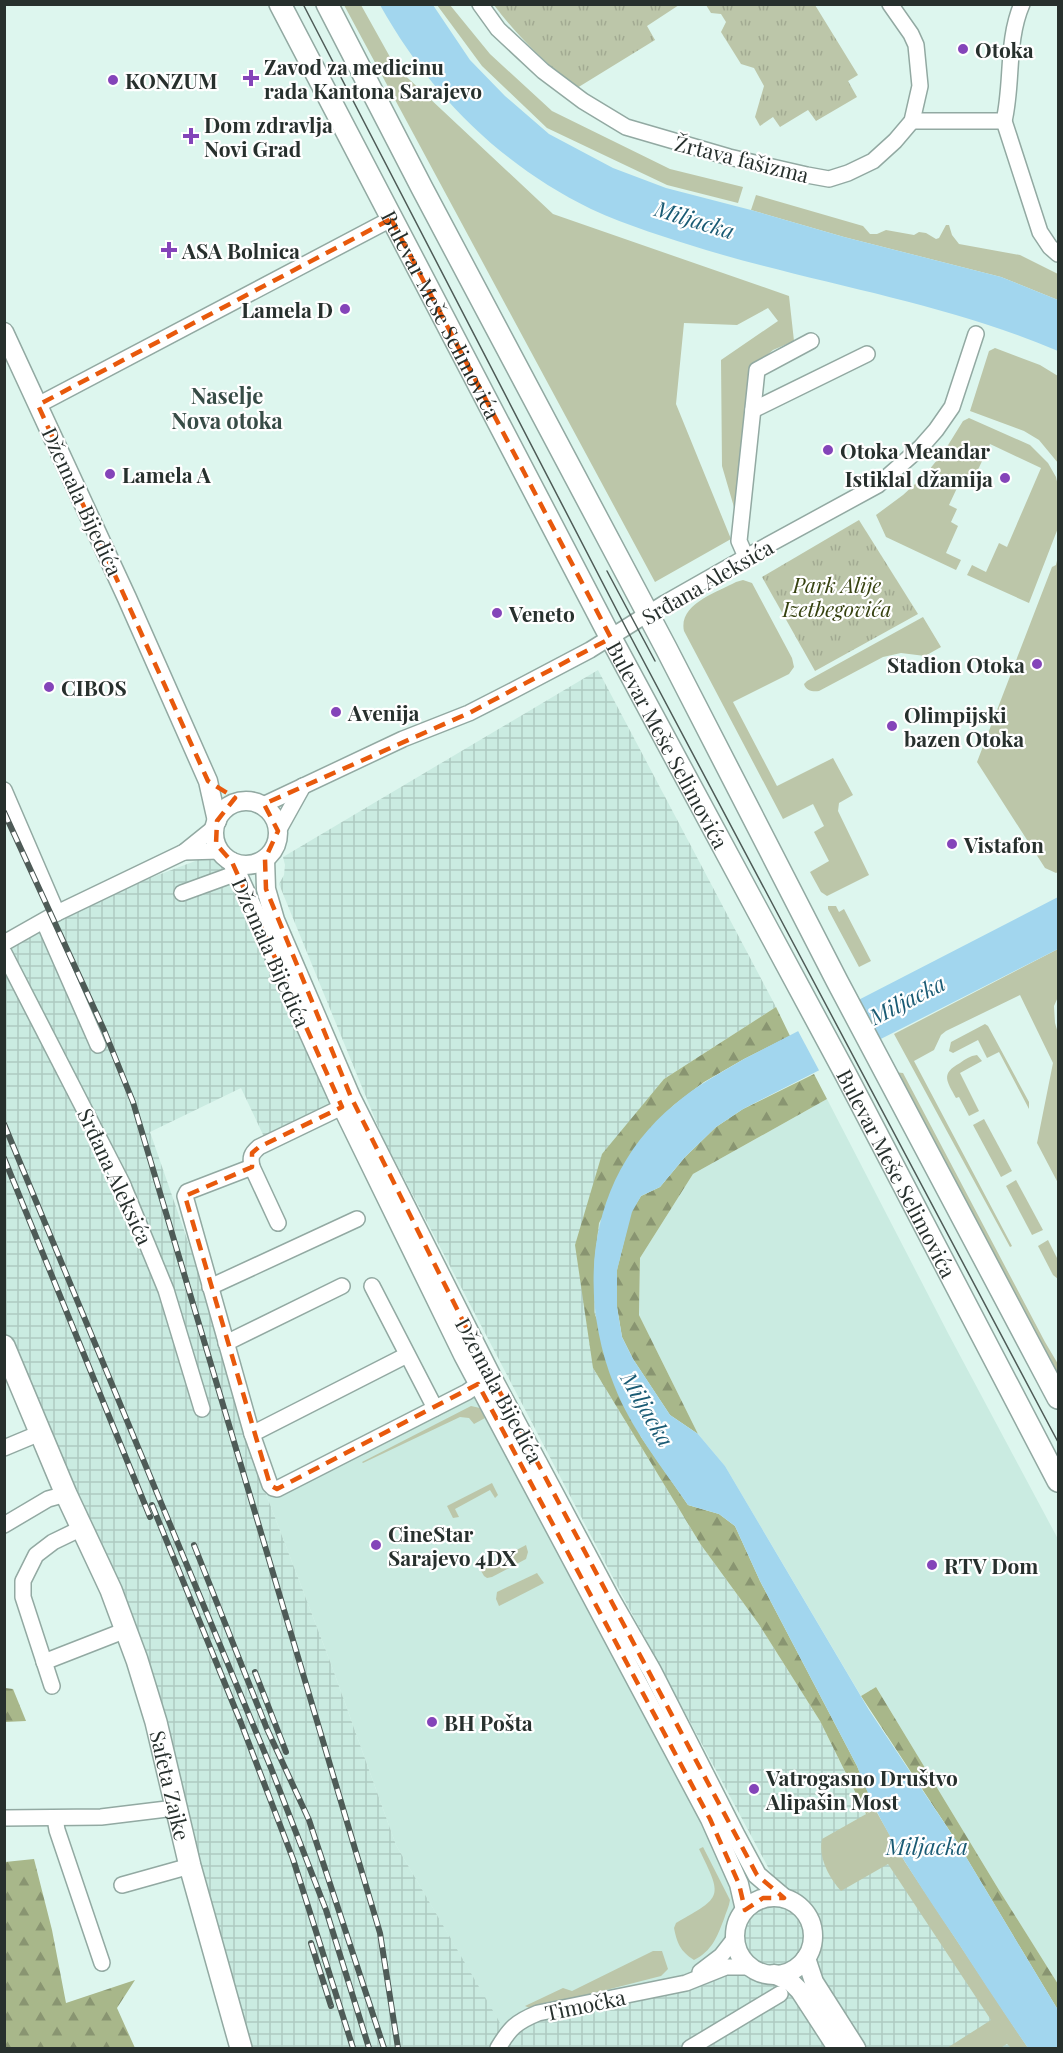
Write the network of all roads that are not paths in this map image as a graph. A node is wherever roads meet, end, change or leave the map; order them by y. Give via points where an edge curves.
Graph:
1 (280, 4) edge
2 (327, 4) edge
3 (480, 4) edge
4 (890, 4) edge
5 (1022, 4) edge
6 (912, 121) junction
7 (1004, 121) junction
8 (391, 219) junction
9 (1059, 254) edge
10 (4, 332) edge
11 (976, 334) dead end
12 (811, 341) dead end
13 (867, 354) dead end
14 (9, 356) edge
15 (38, 405) junction
16 (753, 410) junction
17 (746, 557) junction
18 (648, 614) junction
19 (611, 638) junction
20 (208, 781) junction
21 (303, 786) junction
22 (4, 790) edge
23 (241, 802) junction
24 (261, 806) junction
25 (216, 824) junction
26 (278, 831) junction
27 (184, 852) junction
28 (265, 859) junction
29 (230, 862) junction
30 (182, 893) dead end
31 (51, 917) junction
32 (4, 943) edge
33 (4, 953) edge
34 (98, 1045) dead end
35 (342, 1107) junction
36 (252, 1167) junction
37 (357, 1219) dead end
38 (278, 1223) dead end
39 (342, 1286) dead end
40 (372, 1286) dead end
41 (210, 1287) junction
42 (226, 1343) junction
43 (4, 1346) edge
44 (407, 1355) junction
45 (485, 1380) junction
46 (1059, 1398) edge
47 (435, 1408) junction
48 (201, 1409) dead end
49 (40, 1433) junction
50 (252, 1434) junction
51 (4, 1448) edge
52 (1059, 1481) edge
53 (66, 1494) junction
54 (4, 1525) edge
55 (82, 1528) junction
56 (126, 1630) junction
57 (44, 1662) junction
58 (52, 1686) dead end
59 (175, 1808) junction
60 (4, 1818) edge
61 (55, 1818) junction
62 (190, 1866) junction
63 (122, 1885) dead end
64 (784, 1898) junction
65 (745, 1910) junction
66 (735, 1938) junction
67 (806, 1958) junction
68 (102, 1963) dead end
69 (751, 1967) junction
70 (774, 1974) junction
71 (686, 1983) junction
72 (780, 1994) dead end
73 (241, 2049) edge
74 (498, 2049) edge
75 (690, 2049) edge
76 (837, 2049) edge
77 (856, 2049) edge

1 - 8 main road, Bulevar Meše Selimovića
2 - 18 main road, Bulevar Meše Selimovića
3 - 6 street, Žrtava fašizma via 498,29 583,101 626,127 729,157 829,178 873,161
4 - 6 street, Žrtava fašizma via 916,45 920,86
5 - 7 street via 1014,28
6 - 7 street
7 - 9 street via 1040,232
8 - 15 street
8 - 19 main road, Bulevar Meše Selimovića
10 - 14 street, Džemala Bijedića
11 - 17 street, Srđana Aleksića via 952,407 921,447 878,485
12 - 16 street via 757,370
13 - 16 street
14 - 15 street, Džemala Bijedića
15 - 20 street, Džemala Bijedića
16 - 17 street via 739,541
17 - 18 street, Srđana Aleksića
18 - 19 street, Srđana Aleksića
18 - 46 main road, Bulevar Meše Selimovića via 837,981
19 - 21 street, Srđana Aleksića via 469,713
19 - 52 main road, Bulevar Meše Selimovića
20 - 23 street
20 - 25 street, Džemala Bijedića
21 - 24 street, Srđana Aleksića
21 - 26 street
22 - 31 street
23 - 24 street
23 - 25 street via 225,809
24 - 26 street via 270,812
25 - 27 street
25 - 29 street via 216,844
26 - 28 street via 277,842
27 - 29 street
27 - 31 street
28 - 29 street via 249,865
28 - 45 street, Džemala Bijedića via 266,889 275,920 351,1097
29 - 30 street
29 - 35 street, Džemala Bijedića
31 - 32 street
31 - 34 street
33 - 48 street, Srđana Aleksića via 135,1214 166,1290
35 - 36 street via 259,1147 252,1153
35 - 45 street, Džemala Bijedića
36 - 38 street
36 - 41 street via 185,1196
37 - 41 street
39 - 42 street
40 - 44 street
41 - 42 street
42 - 50 street
43 - 49 main road, Safeta Zajke
44 - 47 street
44 - 50 street
45 - 47 street
45 - 64 street, Džemala Bijedića via 574,1528 757,1875
45 - 65 street, Džemala Bijedića via 710,1819 739,1884
47 - 50 street via 277,1489 270,1485
49 - 51 street
49 - 53 main road, Safeta Zajke
53 - 54 street via 48,1499
53 - 55 main road, Safeta Zajke
55 - 56 main road, Safeta Zajke
55 - 57 street via 52,1542 36,1555 23,1581 23,1597
56 - 57 street
56 - 59 main road, Safeta Zajke via 156,1722
57 - 58 street
59 - 61 street
59 - 62 main road, Safeta Zajke
60 - 61 street
61 - 68 street
62 - 63 street
62 - 73 main road, Safeta Zajke
64 - 65 street via 763,1898
64 - 67 street, Džemala Bijedića via 798,1905 810,1922 811,1947
65 - 66 street
66 - 69 street via 737,1949
66 - 71 street, Timočka via 721,1956
67 - 70 street via 792,1970
67 - 77 street via 814,1982
69 - 70 street
69 - 71 street, Timočka via 726,1967
70 - 76 street via 800,1991
71 - 74 street, Timočka via 538,2013 520,2021
72 - 75 street

